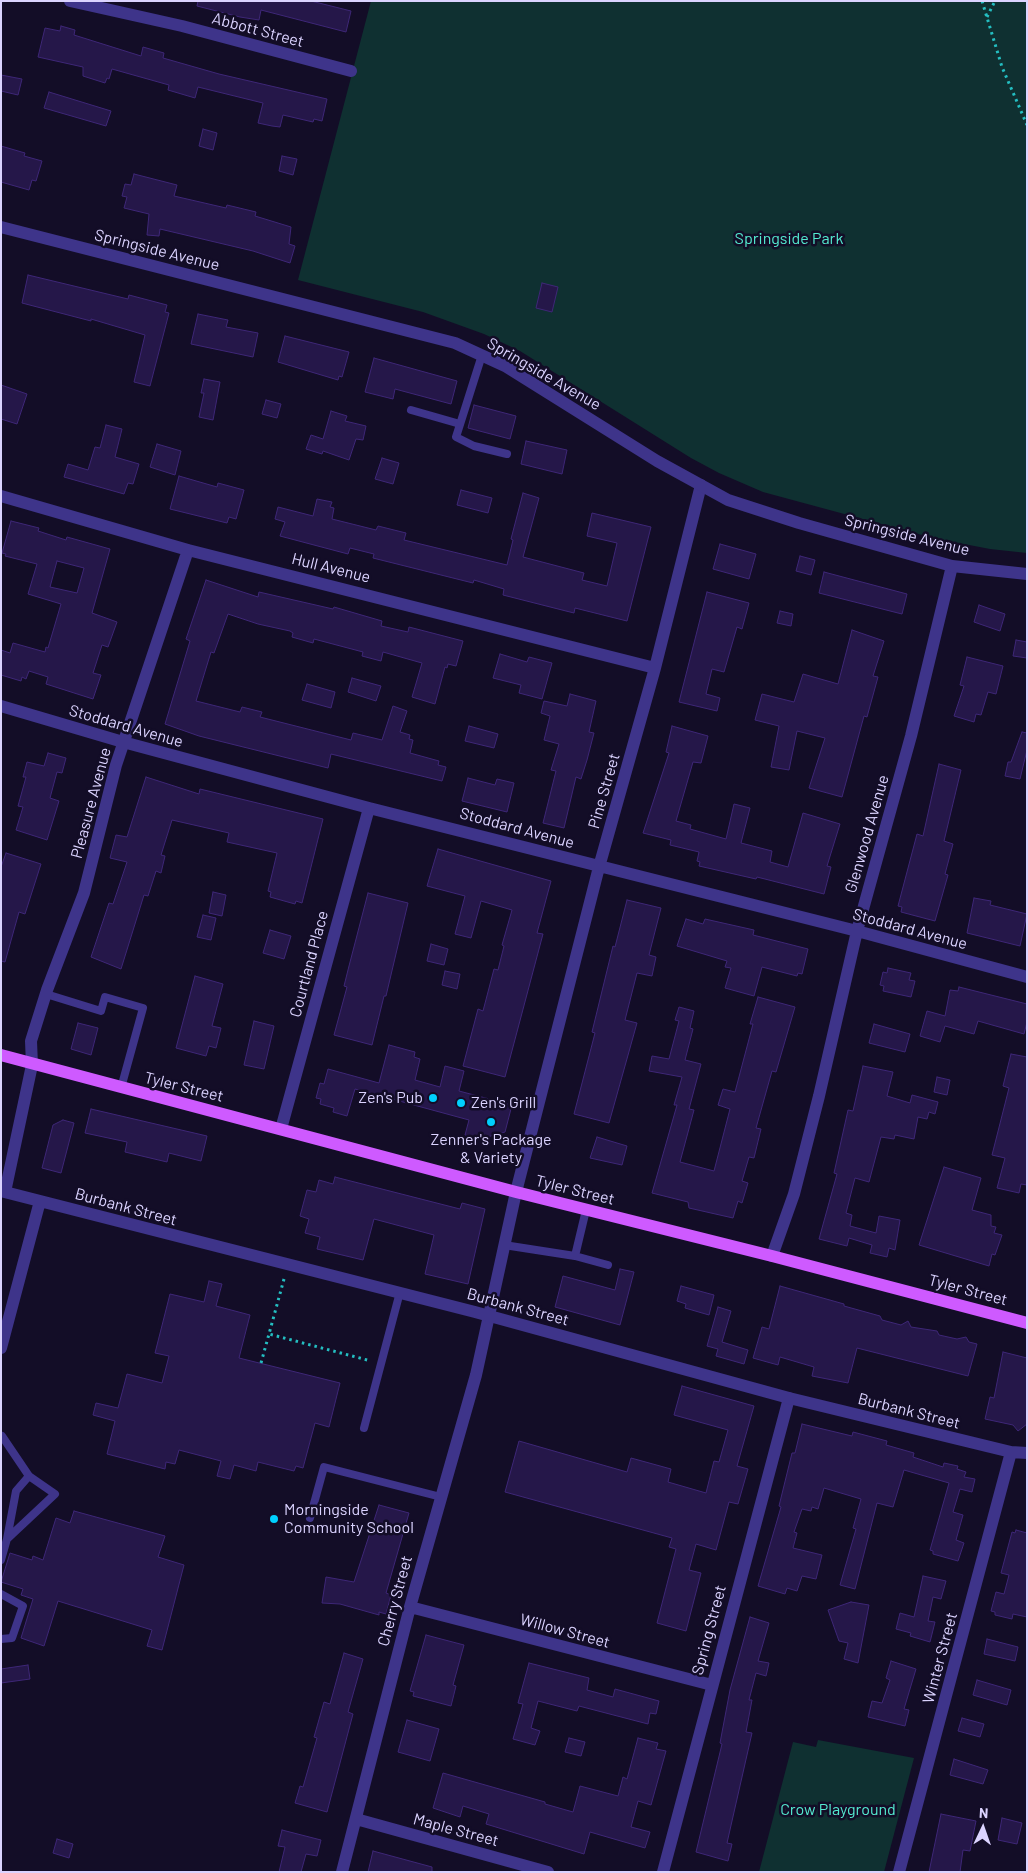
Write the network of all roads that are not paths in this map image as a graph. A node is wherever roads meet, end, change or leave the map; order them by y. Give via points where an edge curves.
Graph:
1 (70, 1) edge
2 (350, 70) dead end
3 (1, 227) edge
4 (482, 356) junction
5 (411, 410) dead end
6 (460, 424) junction
7 (507, 454) dead end
8 (700, 485) junction
9 (1, 496) edge
10 (188, 550) junction
11 (952, 566) junction
12 (1027, 574) edge
13 (655, 668) junction
14 (1, 706) edge
15 (123, 742) junction
16 (369, 808) junction
17 (599, 867) junction
18 (857, 931) junction
19 (1027, 976) edge
20 (46, 994) junction
21 (1, 1056) edge
22 (32, 1065) junction
23 (121, 1088) junction
24 (281, 1129) junction
25 (3, 1191) edge
26 (516, 1192) junction
27 (40, 1201) junction
28 (586, 1210) junction
29 (504, 1245) junction
30 (575, 1256) junction
31 (772, 1256) junction
32 (608, 1265) dead end
33 (400, 1292) junction
34 (488, 1315) junction
35 (1027, 1323) edge
36 (1, 1348) edge
37 (790, 1398) junction
38 (364, 1428) dead end
39 (2, 1436) edge
40 (1011, 1452) junction
41 (1027, 1453) edge
42 (29, 1476) junction
43 (441, 1497) junction
44 (310, 1518) dead end
45 (7, 1539) junction
46 (1, 1560) edge
47 (1, 1594) edge
48 (410, 1607) junction
49 (1, 1639) edge
50 (712, 1685) junction
51 (356, 1819) junction
52 (342, 1872) edge
53 (548, 1872) edge
54 (663, 1872) edge
55 (899, 1872) edge

1 - 2 street, Abbott Street via 182,26
3 - 4 street, Springside Avenue via 404,329 455,343
4 - 6 lane
4 - 8 street, Springside Avenue via 505,366
5 - 6 lane
6 - 7 lane via 456,437 474,446
8 - 11 street, Springside Avenue via 728,500 798,523
8 - 13 street, Pine Street
9 - 10 street, Hull Avenue
10 - 13 street, Hull Avenue
10 - 15 street, Pleasure Avenue
11 - 12 street, Springside Avenue
11 - 18 street, Glenwood Avenue via 911,736
13 - 17 street, Pine Street
14 - 15 street, Stoddard Avenue
15 - 16 street, Stoddard Avenue
15 - 20 street, Pleasure Avenue via 84,893
16 - 17 street, Stoddard Avenue
16 - 24 street, Courtland Place
17 - 18 street, Stoddard Avenue
17 - 26 street, Pine Street
18 - 19 street, Stoddard Avenue
18 - 31 street, Glenwood Avenue via 794,1194
20 - 22 street, Pleasure Avenue via 31,1041
20 - 23 lane via 101,1012 105,998 143,1008
21 - 22 main road, Tyler Street
22 - 23 main road, Tyler Street
22 - 25 street, Pleasure Avenue
23 - 24 main road, Tyler Street
24 - 26 main road, Tyler Street
25 - 27 street, Burbank Street
26 - 28 main road, Tyler Street
26 - 29 street, Cherry Street
27 - 33 street, Burbank Street
27 - 36 street
28 - 30 lane
28 - 31 main road, Tyler Street
29 - 30 lane
29 - 34 street, Cherry Street
30 - 32 lane
31 - 35 main road, Tyler Street
33 - 34 street, Burbank Street
33 - 38 lane
34 - 37 street, Burbank Street
34 - 43 street, Cherry Street via 476,1375
37 - 40 street, Burbank Street
37 - 50 street, Spring Street
39 - 42 lane
40 - 41 street, Burbank Street
40 - 55 street, Winter Street
42 - 45 lane via 16,1491
42 - 45 lane via 55,1494
43 - 44 lane via 324,1467
43 - 48 street, Cherry Street
45 - 46 lane
47 - 49 lane via 23,1606 12,1638
48 - 50 street, Willow Street
48 - 51 street, Cherry Street
50 - 54 street, Spring Street
51 - 52 street, Cherry Street
51 - 53 street, Maple Street

